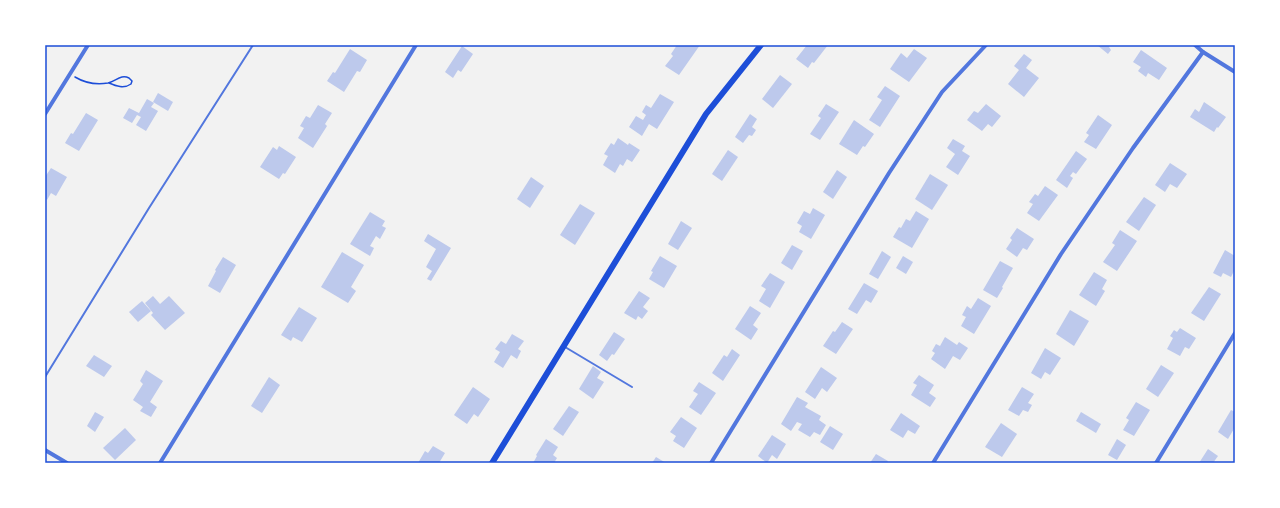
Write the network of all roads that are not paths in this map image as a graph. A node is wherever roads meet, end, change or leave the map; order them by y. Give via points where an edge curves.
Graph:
1 (88, 45) edge
2 (253, 45) edge
3 (416, 45) edge
4 (761, 45) edge
5 (986, 45) edge
6 (1195, 45) edge
7 (1204, 52) junction
8 (1235, 72) edge
9 (45, 114) edge
10 (1235, 333) edge
11 (564, 346) junction
12 (45, 377) edge
13 (632, 387) dead end
14 (45, 450) edge
15 (66, 463) edge
16 (160, 463) edge
17 (492, 463) edge
18 (711, 463) edge
19 (933, 463) edge
20 (1156, 463) edge

1 - 9 street
2 - 12 lane
3 - 16 street
4 - 11 main road via 706,114
5 - 18 street via 942,92 889,173
6 - 7 street
7 - 8 street
7 - 19 street via 1133,148 1061,254
10 - 20 street
11 - 13 lane
11 - 17 main road
14 - 15 street

